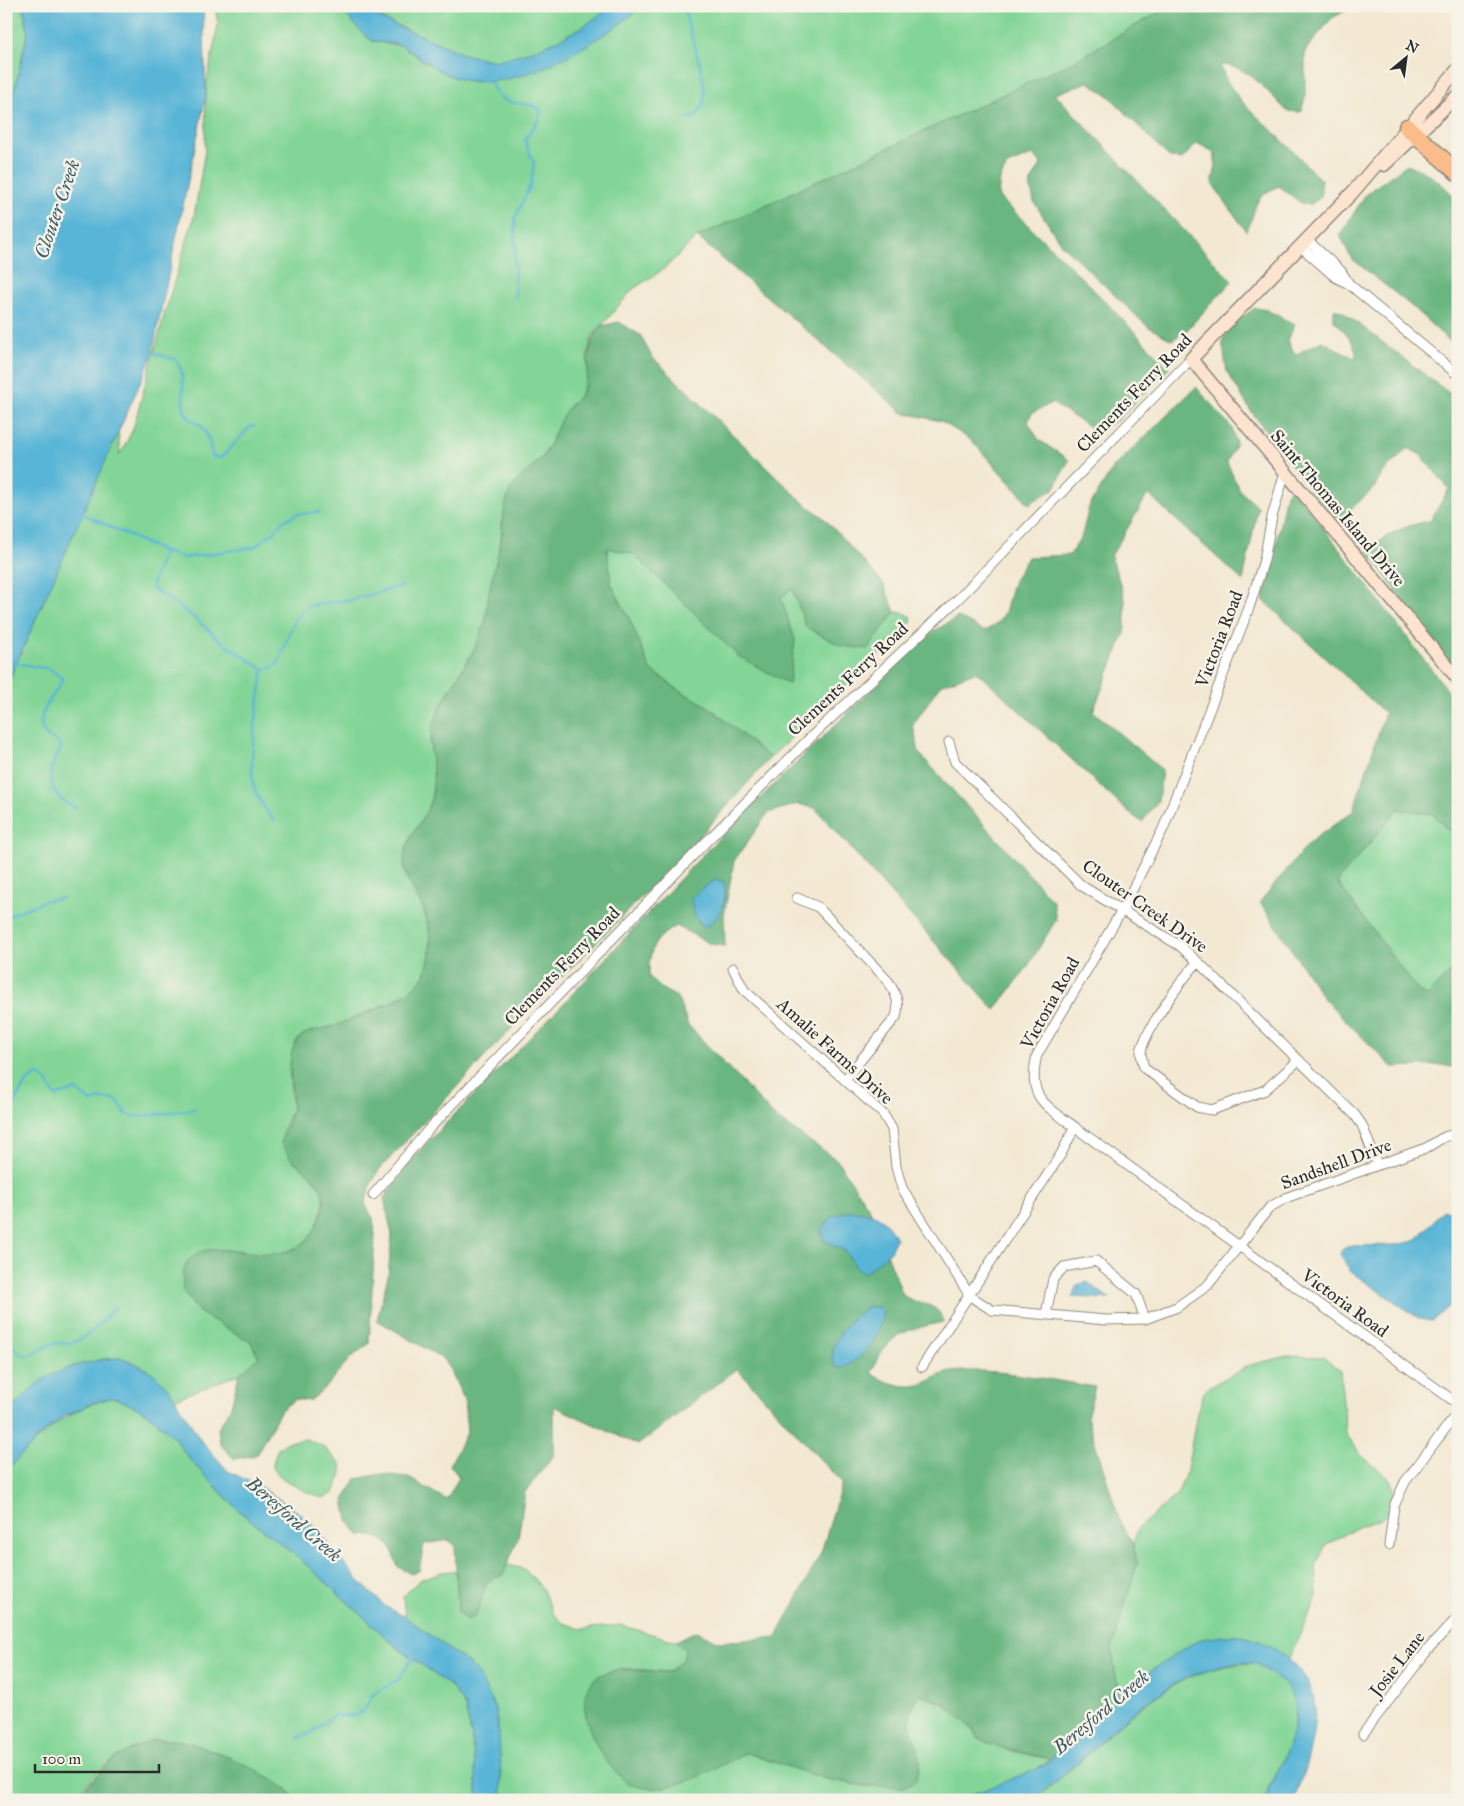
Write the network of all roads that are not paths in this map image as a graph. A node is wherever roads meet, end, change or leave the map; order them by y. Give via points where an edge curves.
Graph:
1 (1458, 69) edge
2 (1458, 95) edge
3 (1411, 131) junction
4 (1458, 173) edge
5 (1304, 244) junction
6 (1191, 359) junction
7 (1458, 375) edge
8 (1285, 472) junction
9 (1458, 679) edge
10 (949, 742) dead end
11 (797, 898) dead end
12 (1122, 910) junction
13 (1198, 962) junction
14 (732, 968) dead end
15 (1299, 1060) junction
16 (846, 1078) junction
17 (1075, 1127) junction
18 (1458, 1133) edge
19 (1377, 1164) junction
20 (373, 1195) dead end
21 (1240, 1246) junction
22 (970, 1296) junction
23 (1046, 1314) junction
24 (1145, 1319) junction
25 (922, 1367) dead end
26 (1458, 1404) edge
27 (1458, 1412) edge
28 (1389, 1546) dead end
29 (1458, 1617) edge
30 (1363, 1734) dead end

1 - 3 main road, Clements Ferry Road
2 - 3 main road, Clements Ferry Road
3 - 4 highway
3 - 5 main road, Clements Ferry Road
5 - 6 main road, Clements Ferry Road
5 - 7 street via 1341,271 1349,284
6 - 8 main road, Saint Thomas Island Drive
6 - 20 street, Clements Ferry Road via 959,598 812,736 705,843 429,1129
8 - 9 main road, Saint Thomas Island Drive
8 - 12 street, Victoria Road via 1249,608 1163,829
10 - 12 street, Clouter Creek Drive via 955,762 1082,886
11 - 16 street via 818,907 888,981 896,994 899,1006 896,1017
12 - 13 street, Clouter Creek Drive via 1180,946
12 - 17 street, Victoria Road via 1037,1054 1032,1075 1035,1092
13 - 15 street, Clouter Creek Drive
13 - 15 street via 1184,976 1145,1040 1141,1053 1144,1068 1197,1107 1212,1110 1265,1090
14 - 16 street, Amalie Farms Drive via 744,990
15 - 19 street, Clouter Creek Drive via 1355,1114
16 - 22 street, Amalie Farms Drive via 883,1114 892,1129 902,1188
17 - 21 street, Victoria Road
17 - 22 street
18 - 19 street, Sandshell Drive via 1444,1136 1426,1148
19 - 21 street, Sandshell Drive via 1270,1207
21 - 24 street, Sandshell Drive via 1208,1285 1177,1307
21 - 26 street, Victoria Road
22 - 23 street, Amalie Farms Drive via 992,1310
22 - 25 street
23 - 24 street, Amalie Farms Drive via 1106,1320
23 - 24 street via 1053,1279 1064,1267 1096,1261 1136,1294
27 - 28 street via 1405,1482 1394,1506
29 - 30 street, Josie Lane via 1430,1646

